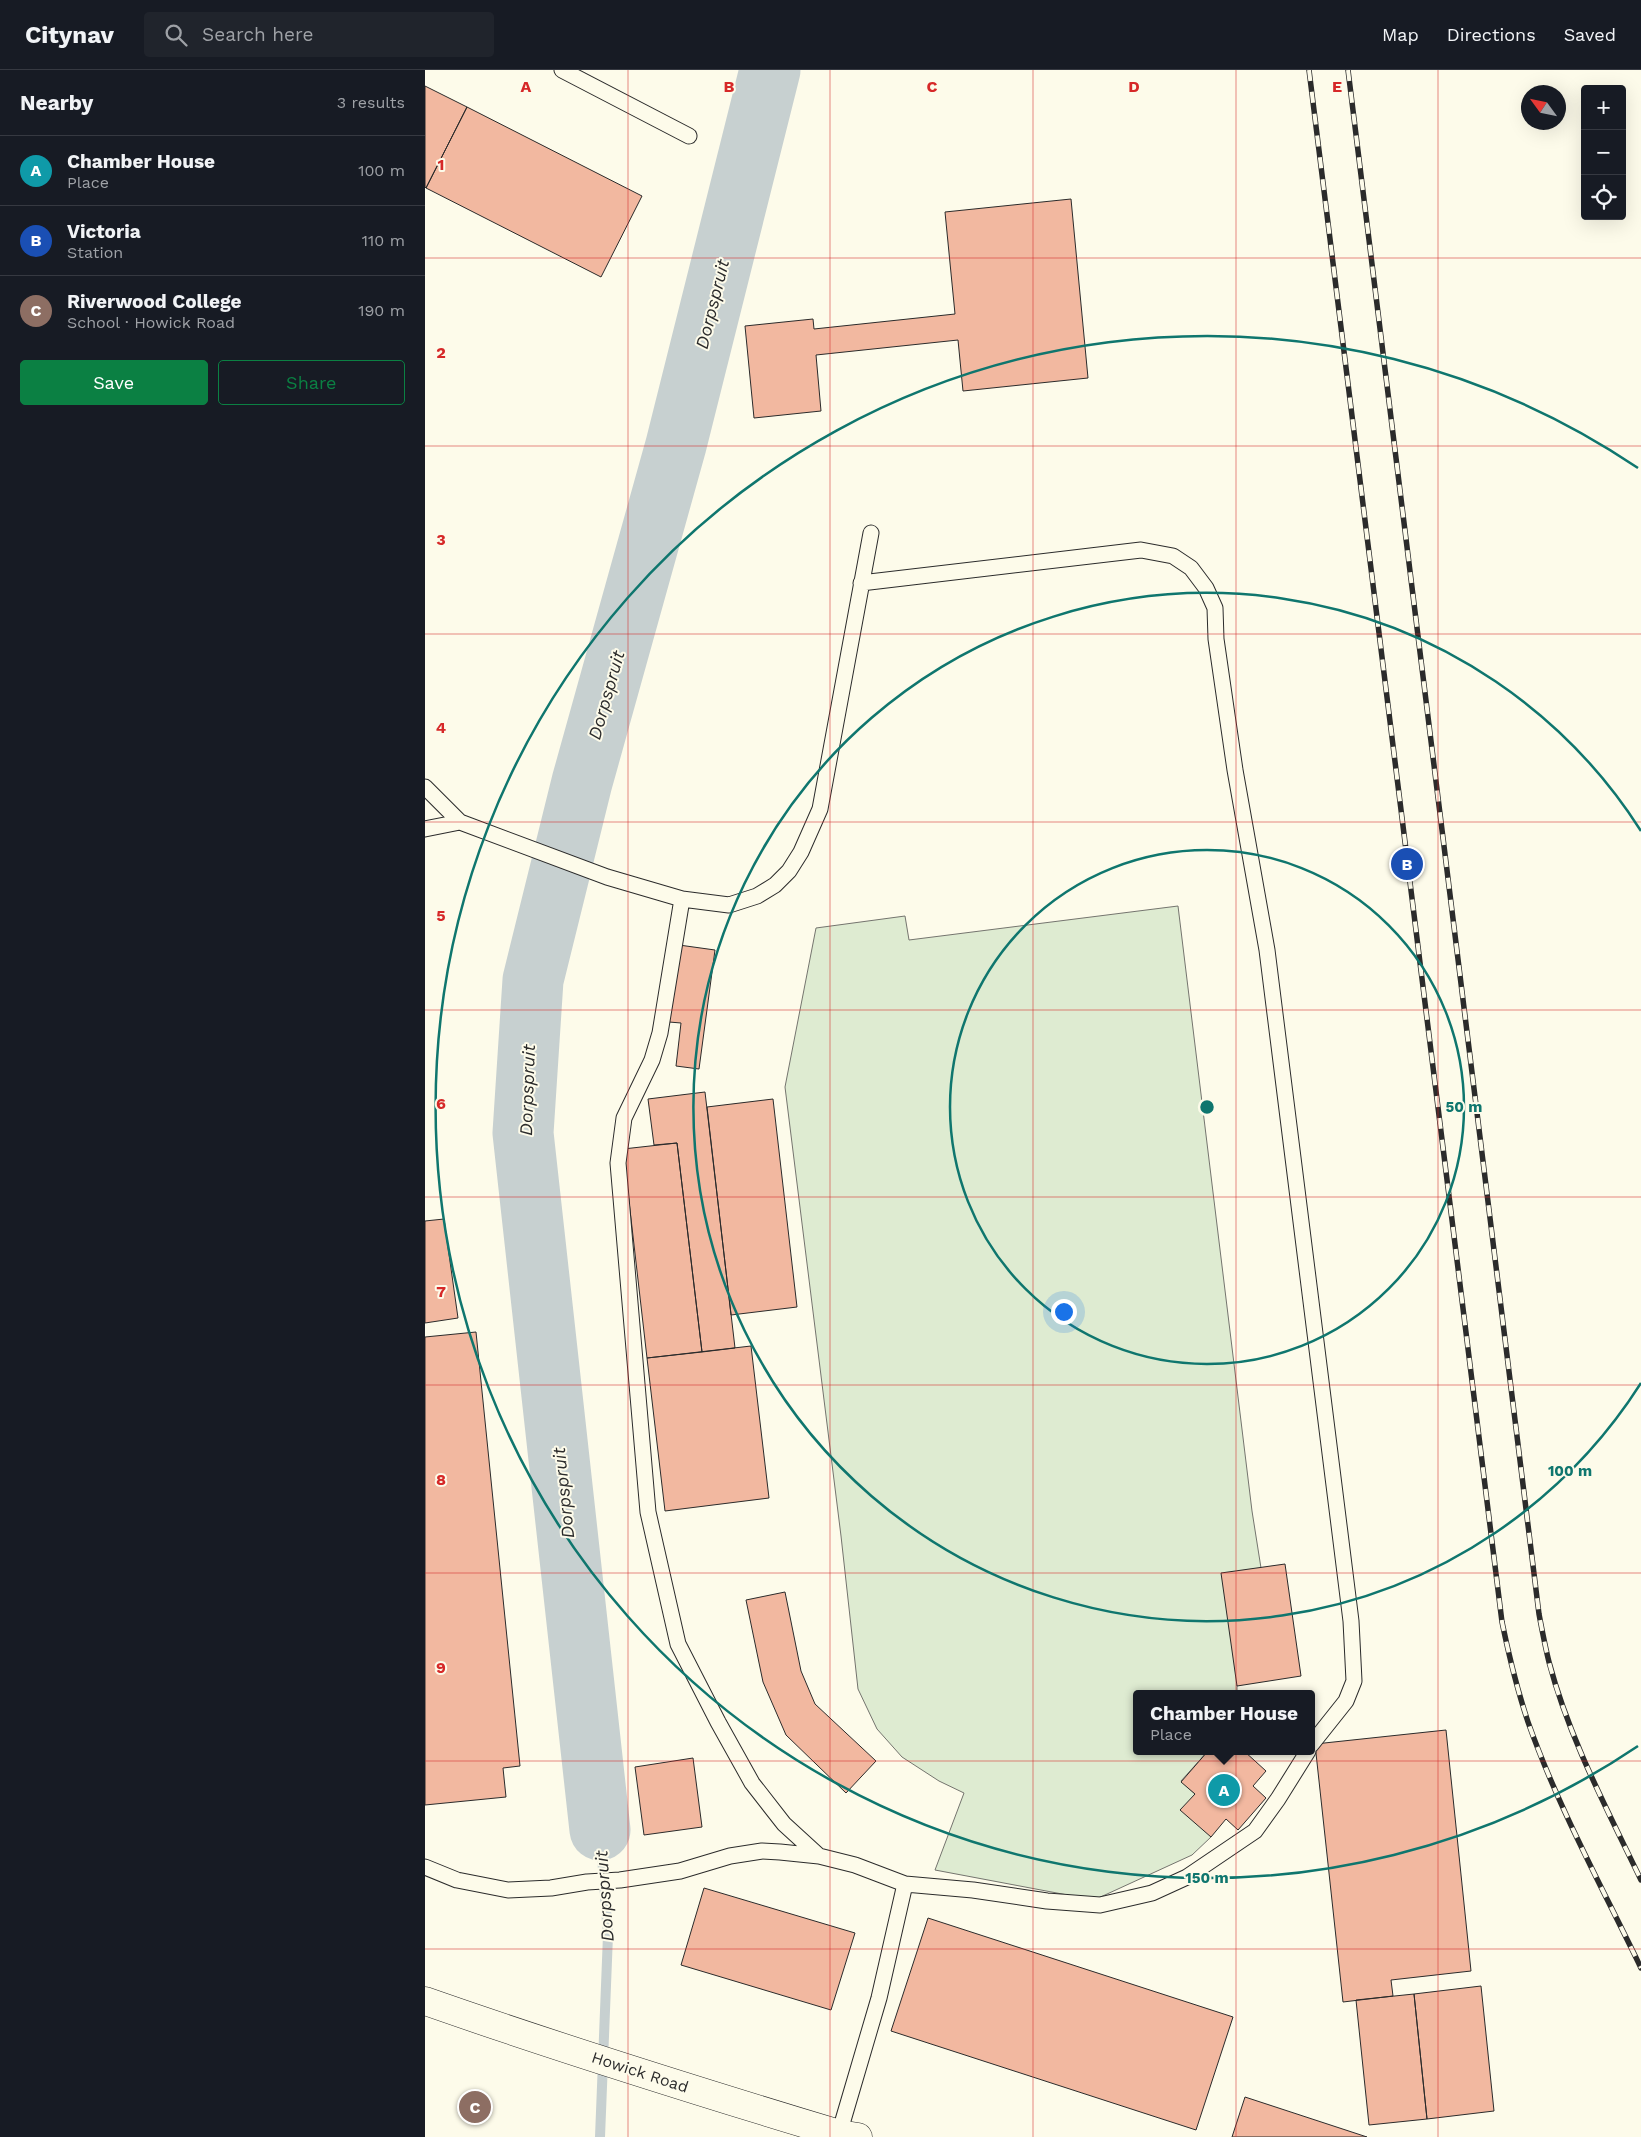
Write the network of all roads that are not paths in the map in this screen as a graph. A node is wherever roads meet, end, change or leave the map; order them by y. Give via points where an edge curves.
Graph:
1 (562, 70) edge
2 (689, 136) dead end
3 (871, 533) dead end
4 (861, 583) junction
5 (425, 787) edge
6 (460, 822) junction
7 (425, 829) edge
8 (682, 899) junction
9 (1315, 1740) edge
10 (1306, 1755) edge
11 (819, 1856) junction
12 (425, 1867) edge
13 (905, 1884) junction
14 (425, 2001) edge
15 (849, 2135) edge

1 - 2 lane
3 - 4 lane
4 - 8 lane via 820,809 801,852 789,871 757,896 729,905
4 - 9 lane via 1141,550 1173,556 1191,568 1206,588 1215,608 1216,639 1235,770 1267,950 1351,1621 1354,1681 1346,1701
5 - 6 lane
6 - 7 lane
6 - 8 lane via 607,877
8 - 11 lane via 660,1033 652,1060 624,1118 618,1164 648,1512 678,1644 751,1783 785,1824
10 - 13 lane via 1255,1831 1187,1877 1152,1893 1101,1905 1047,1902 973,1890
11 - 12 lane via 762,1851 730,1856 680,1872 508,1890 457,1880
11 - 13 lane via 855,1865
13 - 15 lane
14 - 15 main road, Howick Road via 727,2100

